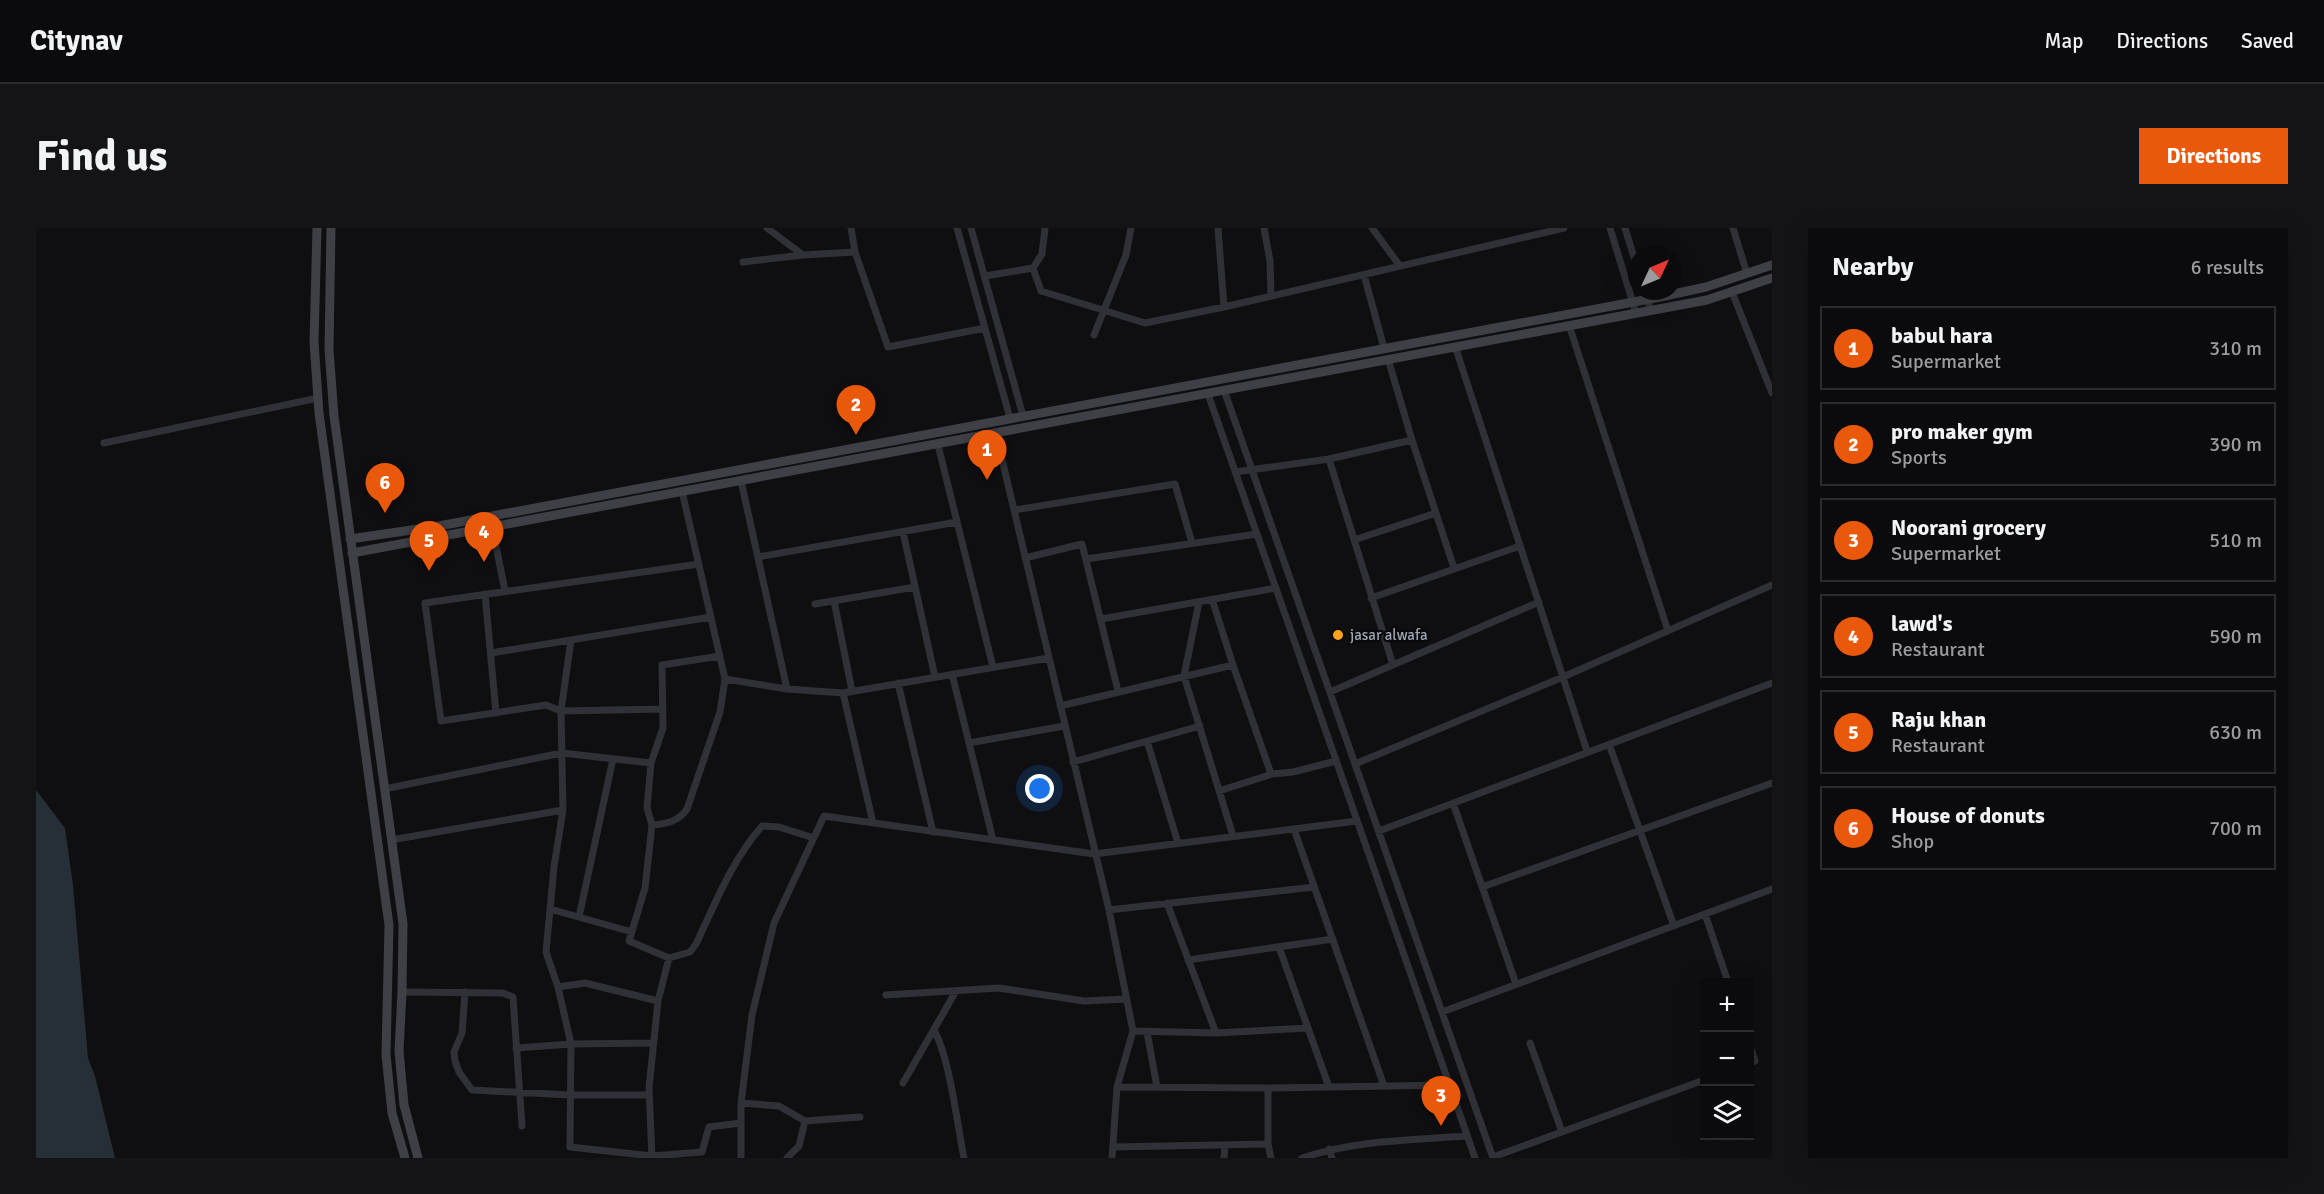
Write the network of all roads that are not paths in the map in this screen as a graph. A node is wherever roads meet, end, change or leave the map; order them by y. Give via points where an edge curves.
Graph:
1 (317, 228) edge
2 (331, 228) edge
3 (767, 228) edge
4 (851, 228) edge
5 (957, 228) edge
6 (971, 228) edge
7 (1045, 228) edge
8 (1131, 228) edge
9 (1218, 228) edge
10 (1264, 228) edge
11 (1372, 228) edge
12 (1523, 228) edge
13 (1564, 228) edge
14 (1610, 228) edge
15 (1625, 228) edge
16 (1733, 228) edge
17 (1526, 237) junction
18 (1631, 246) edge
19 (855, 252) junction
20 (803, 255) junction
21 (743, 262) dead end
22 (1772, 265) edge
23 (1401, 266) junction
24 (1033, 268) junction
25 (1747, 274) junction
26 (1364, 275) junction
27 (985, 276) junction
28 (1772, 278) edge
29 (1682, 290) edge
30 (1732, 292) junction
31 (1270, 297) junction
32 (1637, 300) edge
33 (1648, 300) edge
34 (1633, 302) junction
35 (1224, 307) junction
36 (1104, 310) junction
37 (1651, 310) junction
38 (1636, 313) junction
39 (1569, 325) junction
40 (985, 328) junction
41 (1094, 335) dead end
42 (1455, 346) junction
43 (1384, 348) junction
44 (1388, 359) junction
45 (1224, 390) junction
46 (1772, 393) edge
47 (1208, 394) junction
48 (318, 398) junction
49 (1023, 416) junction
50 (1010, 418) junction
51 (996, 434) junction
52 (1412, 440) junction
53 (104, 443) dead end
54 (938, 445) junction
55 (1329, 459) junction
56 (1251, 469) junction
57 (1235, 472) junction
58 (741, 481) junction
59 (682, 491) junction
60 (1014, 510) junction
61 (1436, 513) junction
62 (957, 522) junction
63 (492, 526) junction
64 (903, 532) junction
65 (1257, 534) junction
66 (350, 539) junction
67 (1353, 540) junction
68 (1192, 543) junction
69 (1520, 546) junction
70 (352, 553) junction
71 (758, 557) junction
72 (1025, 558) junction
73 (1086, 559) junction
74 (699, 564) junction
75 (1454, 568) junction
76 (1772, 585) edge
77 (915, 586) junction
78 (1276, 588) junction
79 (505, 591) junction
80 (485, 594) junction
81 (1371, 598) junction
82 (1212, 599) junction
83 (834, 601) junction
84 (1199, 602) junction
85 (1539, 602) junction
86 (815, 604) dead end
87 (711, 617) junction
88 (1101, 619) junction
89 (1668, 631) junction
90 (571, 640) junction
91 (491, 653) junction
92 (720, 656) junction
93 (1048, 658) junction
94 (1233, 665) junction
95 (1393, 665) junction
96 (993, 667) junction
97 (952, 674) junction
98 (1184, 676) junction
99 (934, 677) junction
100 (1563, 677) junction
101 (725, 679) junction
102 (898, 683) junction
103 (1772, 683) edge
104 (788, 689) junction
105 (852, 691) junction
106 (1118, 691) junction
107 (1330, 692) junction
108 (843, 693) junction
109 (1060, 705) junction
110 (662, 709) junction
111 (561, 711) junction
112 (496, 712) junction
113 (1064, 726) junction
114 (1200, 726) junction
115 (1147, 741) junction
116 (969, 743) junction
117 (1609, 744) junction
118 (1587, 751) junction
119 (562, 753) junction
120 (613, 759) junction
121 (1336, 761) junction
122 (1073, 762) junction
123 (651, 763) junction
124 (1355, 764) junction
125 (1270, 771) dead end
126 (1772, 783) edge
127 (384, 789) junction
128 (1219, 791) junction
129 (1453, 803) junction
130 (563, 810) junction
131 (1357, 821) junction
132 (873, 823) junction
133 (652, 825) junction
134 (1294, 829) junction
135 (933, 831) junction
136 (1378, 831) junction
137 (1639, 832) junction
138 (1233, 836) junction
139 (814, 838) junction
140 (391, 840) junction
141 (993, 840) junction
142 (1178, 843) junction
143 (1094, 854) junction
144 (1314, 887) junction
145 (1482, 887) junction
146 (1772, 890) edge
147 (1167, 903) junction
148 (550, 909) junction
149 (1109, 910) junction
150 (1705, 914) junction
151 (579, 917) junction
152 (1674, 926) junction
153 (632, 932) junction
154 (1333, 939) junction
155 (1279, 947) junction
156 (669, 958) junction
157 (1188, 960) junction
158 (1727, 978) edge
159 (1516, 984) junction
160 (558, 987) junction
161 (956, 991) junction
162 (402, 992) junction
163 (465, 992) junction
164 (886, 994) dead end
165 (1126, 999) junction
166 (658, 1001) junction
167 (1442, 1012) junction
168 (1308, 1028) junction
169 (934, 1030) junction
170 (1133, 1031) junction
171 (1147, 1032) junction
172 (1216, 1033) junction
173 (1530, 1042) dead end
174 (654, 1043) junction
175 (571, 1044) junction
176 (516, 1048) junction
177 (1700, 1081) edge
178 (903, 1083) dead end
179 (1450, 1085) junction
180 (1384, 1086) junction
181 (1117, 1087) junction
182 (1157, 1087) junction
183 (1329, 1087) junction
184 (1268, 1088) junction
185 (518, 1092) junction
186 (570, 1095) junction
187 (649, 1095) junction
188 (741, 1103) junction
189 (860, 1117) dead end
190 (805, 1121) junction
191 (741, 1123) junction
192 (522, 1126) dead end
193 (1562, 1132) junction
194 (1467, 1136) junction
195 (1268, 1144) junction
196 (1225, 1145) junction
197 (1113, 1147) junction
198 (1329, 1149) junction
199 (652, 1157) edge
200 (405, 1158) edge
201 (418, 1158) edge
202 (741, 1158) edge
203 (787, 1158) edge
204 (964, 1158) edge
205 (1112, 1158) edge
206 (1224, 1158) edge
207 (1271, 1158) edge
208 (1302, 1158) edge
209 (1332, 1158) edge
210 (1475, 1158) edge
211 (1493, 1158) edge

1 - 48 main road via 314,342
2 - 66 main road via 329,350
3 - 20 street
4 - 19 street
5 - 40 street
6 - 27 street
7 - 24 street via 1042,254
8 - 36 street via 1126,255
9 - 35 street
10 - 31 street via 1270,261
11 - 23 street
12 - 17 street
13 - 17 street
14 - 34 street
15 - 18 street
16 - 25 street
17 - 23 street
19 - 20 street
19 - 40 street via 888,347
20 - 21 street
22 - 25 main road
23 - 26 street
24 - 27 street
24 - 36 street via 1041,291
25 - 29 main road
26 - 31 street
26 - 43 street
27 - 49 street
28 - 30 main road
30 - 37 main road
30 - 46 street
31 - 35 street
32 - 34 main road
33 - 37 street
34 - 38 street
34 - 43 main road
35 - 36 street via 1145,323
36 - 41 street
37 - 38 main road
38 - 39 main road
39 - 42 main road
39 - 89 street
40 - 50 street
42 - 44 main road
42 - 69 street
43 - 49 main road
44 - 45 main road
44 - 52 street
45 - 47 main road
45 - 56 street
47 - 51 main road
47 - 57 street
48 - 53 street
48 - 200 main road via 389,925 386,1055 392,1113
49 - 50 main road
50 - 66 main road via 440,526
51 - 54 main road
51 - 60 street
52 - 55 street
52 - 61 street
54 - 58 main road
54 - 62 street
55 - 56 street
55 - 67 street
56 - 57 street
56 - 107 street
57 - 65 street
58 - 59 main road
58 - 71 street
59 - 63 main road
59 - 74 street
60 - 68 street via 1175,484
60 - 72 street
61 - 67 street
61 - 75 street
62 - 64 street
62 - 96 street
63 - 70 main road
63 - 79 street
64 - 71 street
64 - 77 street
65 - 68 street
65 - 78 street
66 - 70 main road
67 - 81 street
68 - 73 street
69 - 75 street
69 - 85 street
70 - 127 main road
71 - 104 street
72 - 73 street via 1082,544
72 - 93 street
73 - 88 street
74 - 79 street
74 - 87 street
75 - 81 street
76 - 89 street
77 - 83 street
77 - 99 street
78 - 82 street
78 - 121 street
79 - 80 street
80 - 91 street
80 - 112 street via 425,603 441,721
81 - 95 street
82 - 84 street
82 - 94 street
83 - 86 street
83 - 105 street
84 - 88 street
84 - 98 street
85 - 95 street
85 - 100 street
87 - 90 street
87 - 92 street
88 - 106 street
89 - 100 street
90 - 91 street
90 - 111 street
91 - 112 street
92 - 101 street
92 - 110 street via 662,665
93 - 96 street
93 - 109 street
94 - 98 street
94 - 125 street
95 - 107 street
96 - 97 street
97 - 99 street
97 - 116 street
98 - 106 street
98 - 114 street
99 - 102 street
100 - 118 street
100 - 124 street
101 - 104 street
101 - 133 street via 720,712 687,809 668,824
102 - 105 street
102 - 135 street
103 - 117 street
104 - 108 street
105 - 108 street
106 - 109 street
107 - 124 street
108 - 132 street
109 - 113 street
110 - 111 street
110 - 123 street via 663,728
111 - 112 street via 546,705
111 - 119 street
113 - 116 street
113 - 122 street
114 - 115 street
114 - 128 street
115 - 122 street
115 - 142 street
116 - 141 street
117 - 118 street
117 - 137 street
118 - 129 street
119 - 120 street
119 - 127 street
119 - 130 street
120 - 123 street
120 - 151 street
121 - 128 street via 1272,774
121 - 131 street
122 - 143 street
123 - 133 street via 647,808
124 - 136 street
126 - 137 street
127 - 140 main road
128 - 138 street
129 - 136 street
129 - 145 street
130 - 140 street
130 - 148 street
131 - 134 street
131 - 179 street
132 - 135 street
132 - 139 street via 824,816
133 - 153 street via 645,888
134 - 138 street
134 - 144 street
135 - 141 street
136 - 167 street
137 - 145 street
137 - 152 street
138 - 142 street
139 - 156 street via 762,826 727,878 696,944 690,952
139 - 188 street via 774,923 752,1016
140 - 162 main road via 403,924
141 - 143 street
142 - 143 street
143 - 149 street
144 - 147 street
144 - 154 street
145 - 159 street
146 - 150 street
147 - 149 street
147 - 157 street
148 - 151 street
148 - 160 street via 546,952
149 - 165 street
150 - 152 street
150 - 158 street
151 - 153 street
152 - 159 street
153 - 156 street via 629,941
154 - 155 street
154 - 180 street
155 - 157 street
155 - 168 street
156 - 166 street
157 - 172 street
159 - 167 street
160 - 166 street via 585,984
160 - 175 street
161 - 164 street
161 - 165 street via 999,988 1084,1001
161 - 169 street
162 - 163 street
162 - 201 main road via 399,1051 404,1105
163 - 176 street via 513,997
163 - 185 street via 462,1033 454,1053 459,1072 472,1090
165 - 170 street
166 - 174 street
167 - 211 street
168 - 172 street
168 - 183 street
169 - 178 street
169 - 204 street
170 - 171 street
170 - 181 street
171 - 172 street
171 - 182 street
173 - 193 street
174 - 175 street
174 - 187 street
175 - 176 street
175 - 186 street
176 - 185 street
177 - 193 street
179 - 180 street
179 - 194 street
180 - 183 street
181 - 182 street
181 - 197 street
182 - 184 street
183 - 184 street
184 - 195 street
185 - 186 street
185 - 192 street
186 - 187 street
186 - 199 street via 570,1146
187 - 199 street
188 - 190 street via 779,1106
188 - 191 street
189 - 190 street
190 - 203 street via 799,1146
191 - 199 street via 709,1127 702,1152
191 - 202 street
193 - 211 street
194 - 198 street
194 - 210 street
195 - 196 street
195 - 207 street
196 - 197 street
196 - 206 street
197 - 205 street
198 - 208 street
198 - 209 street

